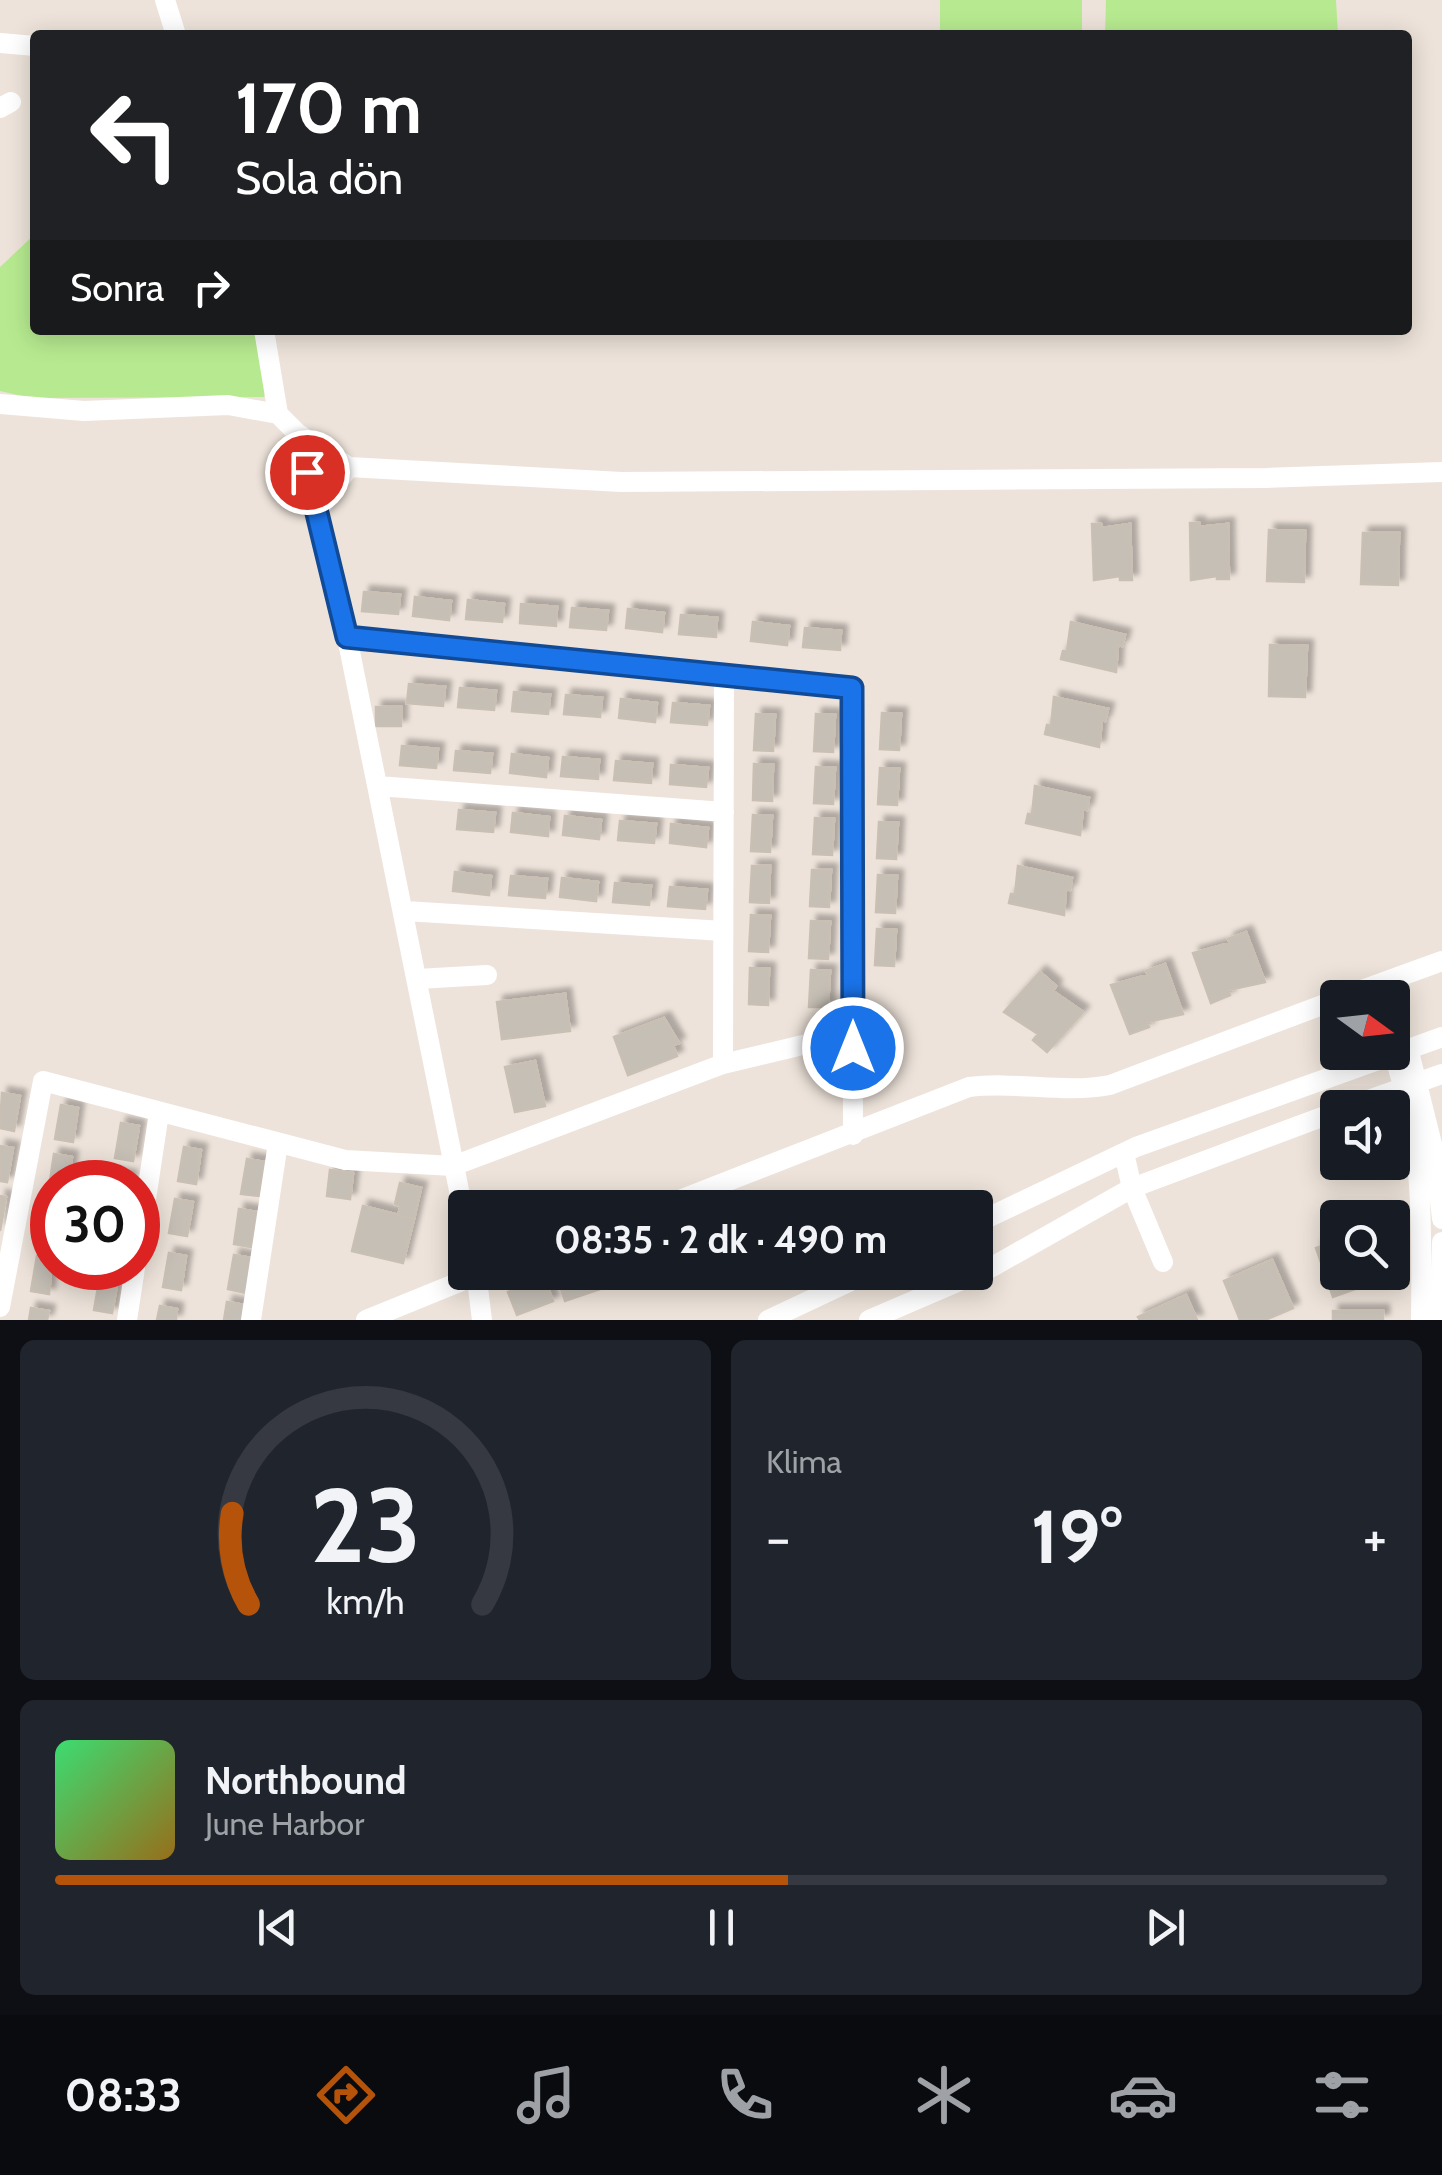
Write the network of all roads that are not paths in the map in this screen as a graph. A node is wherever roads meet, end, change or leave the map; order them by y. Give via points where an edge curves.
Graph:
1 (165, 0) edge
2 (174, 30) edge
3 (0, 44) edge
4 (30, 46) edge
5 (265, 335) edge
6 (0, 404) edge
7 (278, 414) junction
8 (297, 433) junction
9 (349, 467) junction
10 (1442, 472) edge
11 (318, 510) junction
12 (347, 637) junction
13 (724, 674) junction
14 (378, 786) junction
15 (724, 812) junction
16 (405, 911) junction
17 (724, 932) junction
18 (1442, 961) edge
19 (487, 975) dead end
20 (418, 980) junction
21 (1389, 980) edge
22 (1320, 1005) edge
23 (853, 1033) junction
24 (1442, 1037) edge
25 (1410, 1048) edge
26 (723, 1064) junction
27 (1349, 1070) edge
28 (1407, 1070) edge
29 (1442, 1074) edge
30 (1412, 1084) junction
31 (1396, 1090) edge
32 (159, 1113) junction
33 (1320, 1117) edge
34 (853, 1135) junction
35 (278, 1143) junction
36 (1124, 1153) junction
37 (152, 1160) edge
38 (453, 1166) junction
39 (1132, 1188) junction
40 (458, 1190) edge
41 (707, 1190) edge
42 (993, 1215) edge
43 (1442, 1219) edge
44 (1442, 1242) edge
45 (1163, 1262) dead end
46 (448, 1286) edge
47 (132, 1290) edge
48 (480, 1290) edge
49 (832, 1290) edge
50 (0, 1307) edge
51 (127, 1320) edge
52 (251, 1320) edge
53 (366, 1320) edge
54 (482, 1320) edge
55 (768, 1320) edge
56 (869, 1320) edge
57 (1421, 1320) edge
58 (1440, 1320) edge

1 - 2 street
3 - 4 street
5 - 7 street
6 - 7 street via 84,411 228,405
7 - 8 street
8 - 9 street
8 - 11 street
9 - 10 street via 621,482
9 - 11 street
11 - 12 street
12 - 13 street
12 - 14 street
13 - 15 street
13 - 23 street via 852,688
14 - 15 street
14 - 16 street
15 - 17 street
16 - 17 street
16 - 20 street
17 - 26 street
18 - 21 street
19 - 20 street
20 - 38 street
22 - 34 street via 1110,1084 969,1087
23 - 26 street
23 - 34 street
24 - 25 street
26 - 38 street
27 - 36 street
28 - 30 street
29 - 30 street
30 - 31 street
30 - 43 street
30 - 57 street via 1422,1200
32 - 35 street
32 - 37 street
32 - 50 street via 43,1081
33 - 39 street
34 - 41 street
35 - 38 street via 345,1160
35 - 52 street
36 - 39 street
36 - 42 street
38 - 40 street
39 - 45 street
39 - 56 street via 992,1267
44 - 58 street
46 - 53 street
47 - 51 street
48 - 54 street
49 - 55 street

